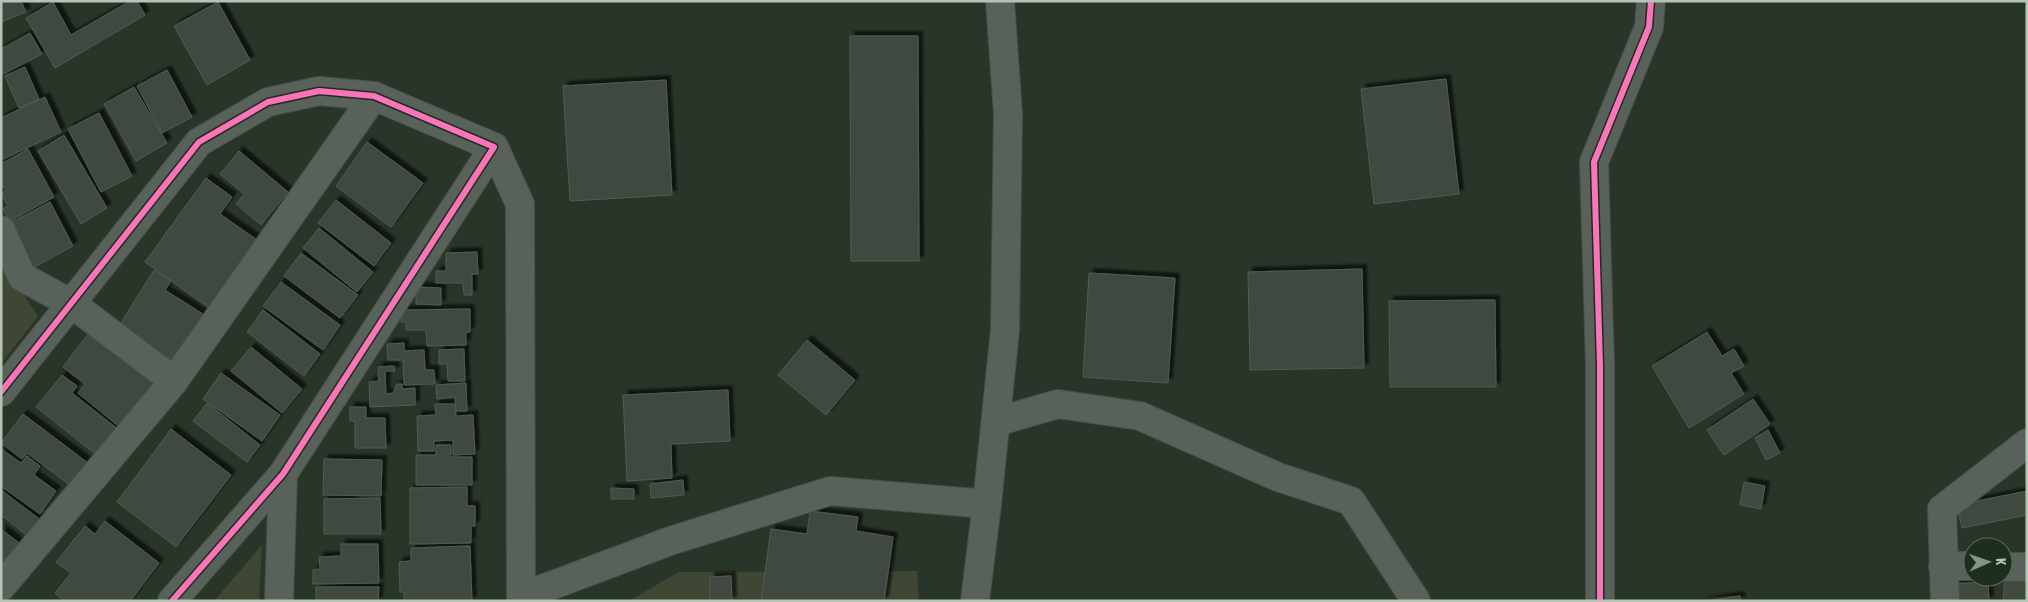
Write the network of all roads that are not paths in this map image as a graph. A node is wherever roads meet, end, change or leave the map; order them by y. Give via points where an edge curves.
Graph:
1 (1000, 1) edge
2 (1651, 1) edge
3 (374, 96) junction
4 (494, 147) junction
5 (1, 230) edge
6 (72, 304) junction
7 (174, 381) junction
8 (1, 392) edge
9 (996, 422) junction
10 (2027, 443) edge
11 (283, 474) junction
12 (987, 504) junction
13 (1943, 566) junction
14 (1963, 566) edge
15 (2013, 567) edge
16 (2027, 567) edge
17 (1, 587) edge
18 (521, 599) edge
19 (172, 601) edge
20 (278, 601) edge
21 (975, 601) edge
22 (1416, 601) edge
23 (1600, 601) edge
24 (1945, 601) edge

1 - 9 street via 1008,114 1005,330
2 - 23 street via 1649,27 1594,162 1600,365
3 - 4 street
3 - 6 street via 319,91 268,102 200,142
3 - 7 street
4 - 11 street
4 - 18 street via 520,204
5 - 6 street via 22,277
6 - 7 street
6 - 8 street
7 - 17 street
9 - 12 street
9 - 22 street via 1058,404 1140,416 1278,477 1350,501
10 - 13 street via 1942,509
11 - 19 street
11 - 20 street
12 - 18 street via 830,491 670,541
12 - 21 street
13 - 14 street
13 - 24 street
15 - 16 street

